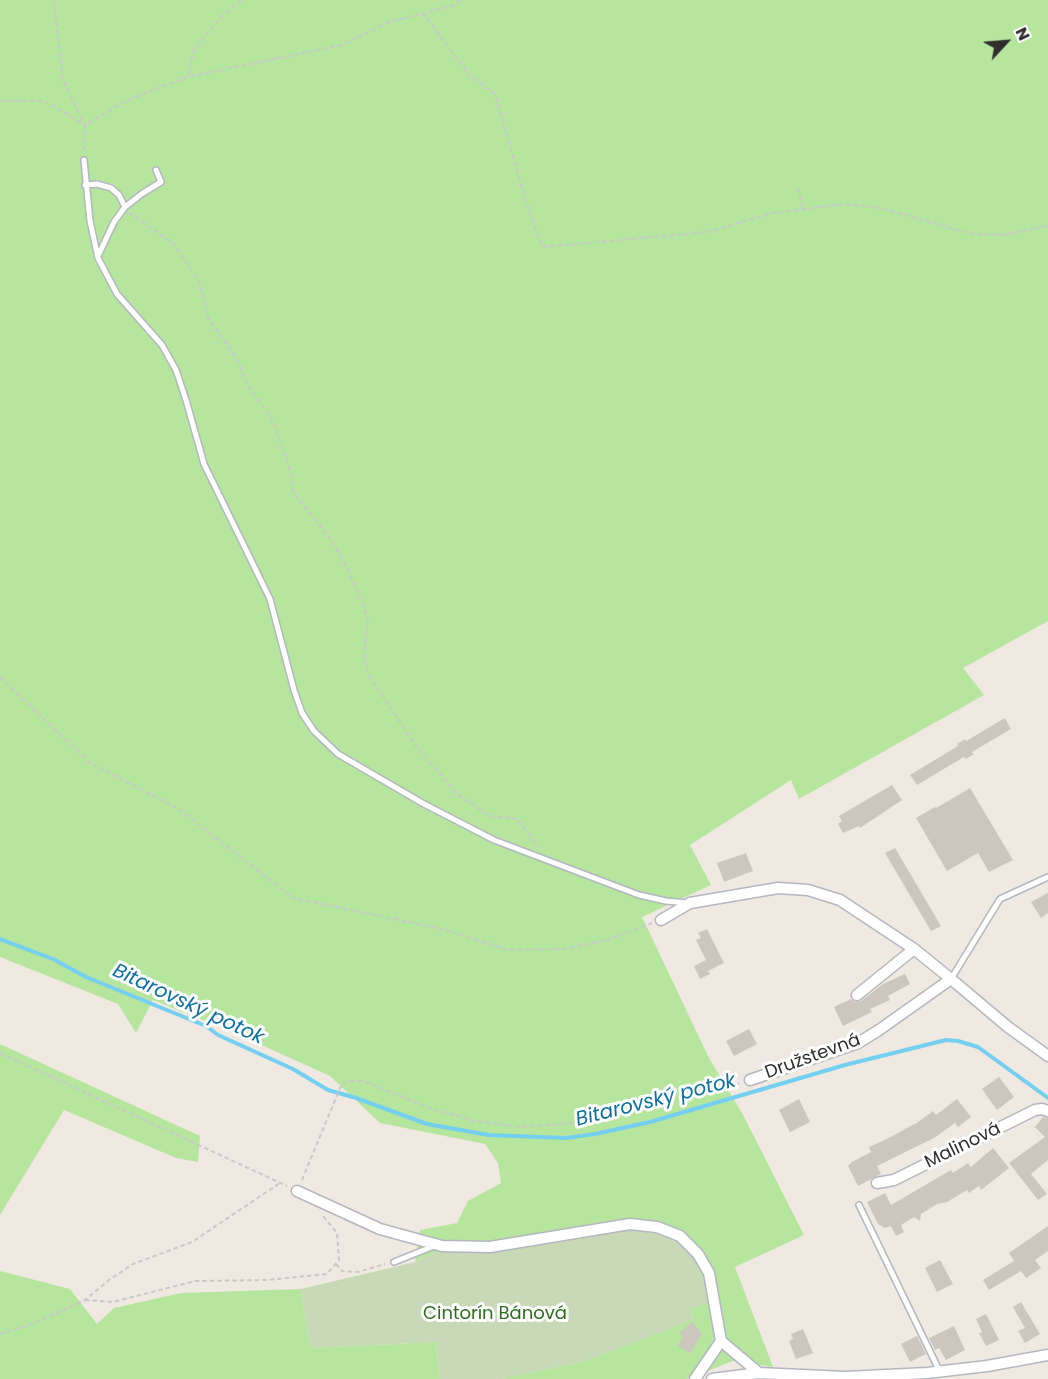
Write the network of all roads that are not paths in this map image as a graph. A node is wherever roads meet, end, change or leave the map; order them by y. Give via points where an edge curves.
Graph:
1 (84, 160) road end
2 (156, 170) dead end
3 (85, 185) junction
4 (125, 207) junction
5 (98, 258) junction
6 (1048, 877) edge
7 (690, 903) junction
8 (661, 920) road end
9 (914, 949) junction
10 (951, 979) junction
11 (857, 995) dead end
12 (1043, 1045) edge
13 (1048, 1056) edge
14 (750, 1080) road end
15 (1048, 1111) edge
16 (878, 1183) dead end
17 (297, 1191) road end
18 (859, 1205) dead end
19 (437, 1245) junction
20 (394, 1262) road end
21 (721, 1341) junction
22 (1048, 1355) edge
23 (940, 1371) junction
24 (759, 1373) junction
25 (928, 1376) edge
26 (780, 1377) edge
27 (815, 1377) edge
28 (879, 1378) edge
29 (695, 1379) edge
30 (713, 1379) edge

1 - 3 lane
2 - 4 lane via 161,182
3 - 4 lane via 111,188
3 - 5 lane
4 - 5 lane
5 - 7 lane via 117,294 162,345 176,370 204,464 270,599 294,690 314,731 338,754 494,840 639,895
6 - 10 lane via 1000,899
7 - 8 street
7 - 9 street via 778,888 808,890 840,900
9 - 10 street
9 - 11 street
10 - 12 street via 1008,1027
10 - 14 street, Družstevná via 858,1043
12 - 13 street
15 - 16 street, Malinová via 1035,1110 894,1180
17 - 19 street via 380,1229
18 - 23 lane
19 - 20 lane
19 - 21 street via 490,1247 630,1224 657,1227 680,1236 698,1254 709,1274
21 - 24 street
21 - 29 street
22 - 23 street
23 - 25 street
24 - 26 street
24 - 30 street
25 - 28 street
26 - 27 street
27 - 28 street

